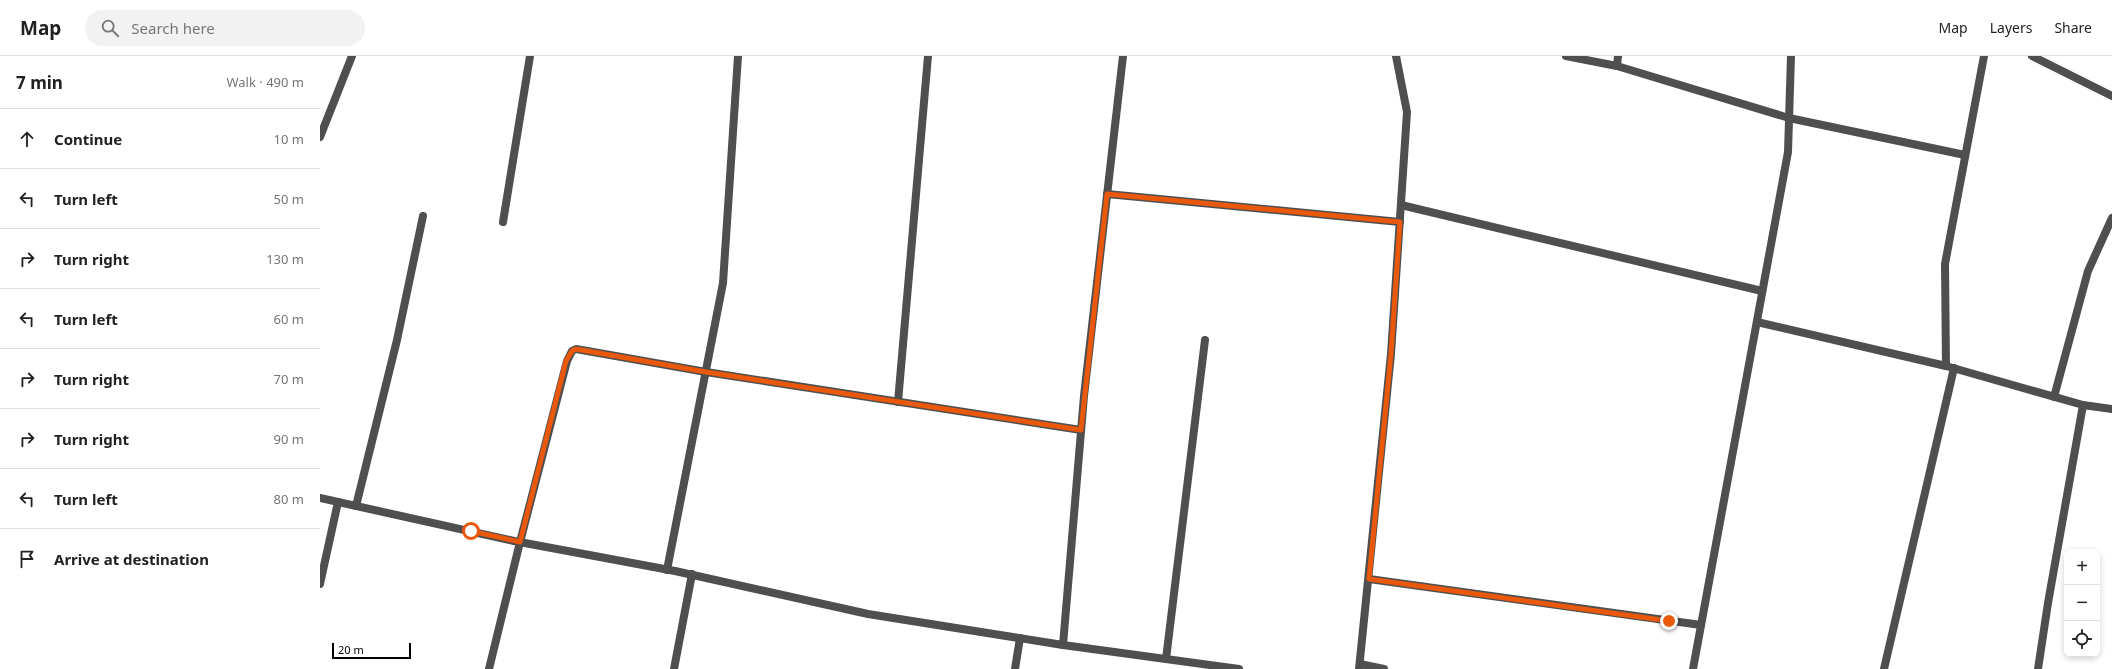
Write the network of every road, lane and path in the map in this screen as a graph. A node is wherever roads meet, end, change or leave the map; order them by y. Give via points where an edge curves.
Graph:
1 (352, 56) edge
2 (530, 56) edge
3 (738, 56) edge
4 (928, 56) edge
5 (1123, 56) edge
6 (1396, 56) edge
7 (1566, 56) edge
8 (1618, 56) edge
9 (1791, 56) edge
10 (1984, 56) edge
11 (2032, 56) edge
12 (1617, 66) junction
13 (2112, 96) edge
14 (1789, 118) junction
15 (320, 137) edge
16 (1965, 155) junction
17 (1107, 194) junction
18 (1401, 205) junction
19 (423, 216) dead end
20 (2112, 218) edge
21 (503, 222) dead end
22 (1400, 222) junction
23 (1762, 291) junction
24 (1756, 322) junction
25 (1205, 340) dead end
26 (1946, 366) junction
27 (1954, 368) junction
28 (706, 372) junction
29 (2054, 397) junction
30 (898, 402) junction
31 (2083, 405) junction
32 (2112, 409) edge
33 (1081, 430) junction
34 (320, 498) edge
35 (338, 502) junction
36 (356, 506) junction
37 (520, 542) junction
38 (667, 570) junction
39 (692, 574) junction
40 (1369, 579) junction
41 (320, 584) edge
42 (1701, 625) junction
43 (1020, 638) junction
44 (1063, 646) junction
45 (1166, 659) junction
46 (1197, 666) edge
47 (1360, 667) edge
48 (489, 669) edge
49 (674, 669) edge
50 (1015, 669) edge
51 (1239, 669) edge
52 (1384, 669) edge
53 (1693, 669) edge
54 (1884, 669) edge
55 (2038, 669) edge

1 - 15 street
2 - 21 street
3 - 28 street via 723,283
4 - 30 street
5 - 17 street
6 - 18 street via 1407,112
7 - 12 street
8 - 12 street
9 - 14 street
10 - 16 street
11 - 13 street
12 - 14 street
14 - 16 street
14 - 23 street via 1788,152
16 - 26 street via 1944,264
17 - 22 street
17 - 33 street
18 - 22 street
18 - 23 street
19 - 36 street via 398,340
20 - 29 street via 2088,271
22 - 40 street via 1391,354
23 - 24 street
24 - 26 street
24 - 42 street
25 - 45 street
26 - 27 street
27 - 29 street
27 - 54 street
28 - 30 street
28 - 37 street via 576,349 572,351 566,361
28 - 38 street
29 - 31 street
30 - 33 street
31 - 32 street
31 - 55 street
33 - 44 street
34 - 35 street
35 - 36 street
35 - 41 street
36 - 37 street
37 - 38 street
37 - 48 street
38 - 39 street
39 - 43 street via 868,614
39 - 49 street
40 - 42 street
40 - 47 street
42 - 53 street
43 - 44 street
43 - 50 street
44 - 45 street
45 - 46 street
46 - 51 street
47 - 52 street

